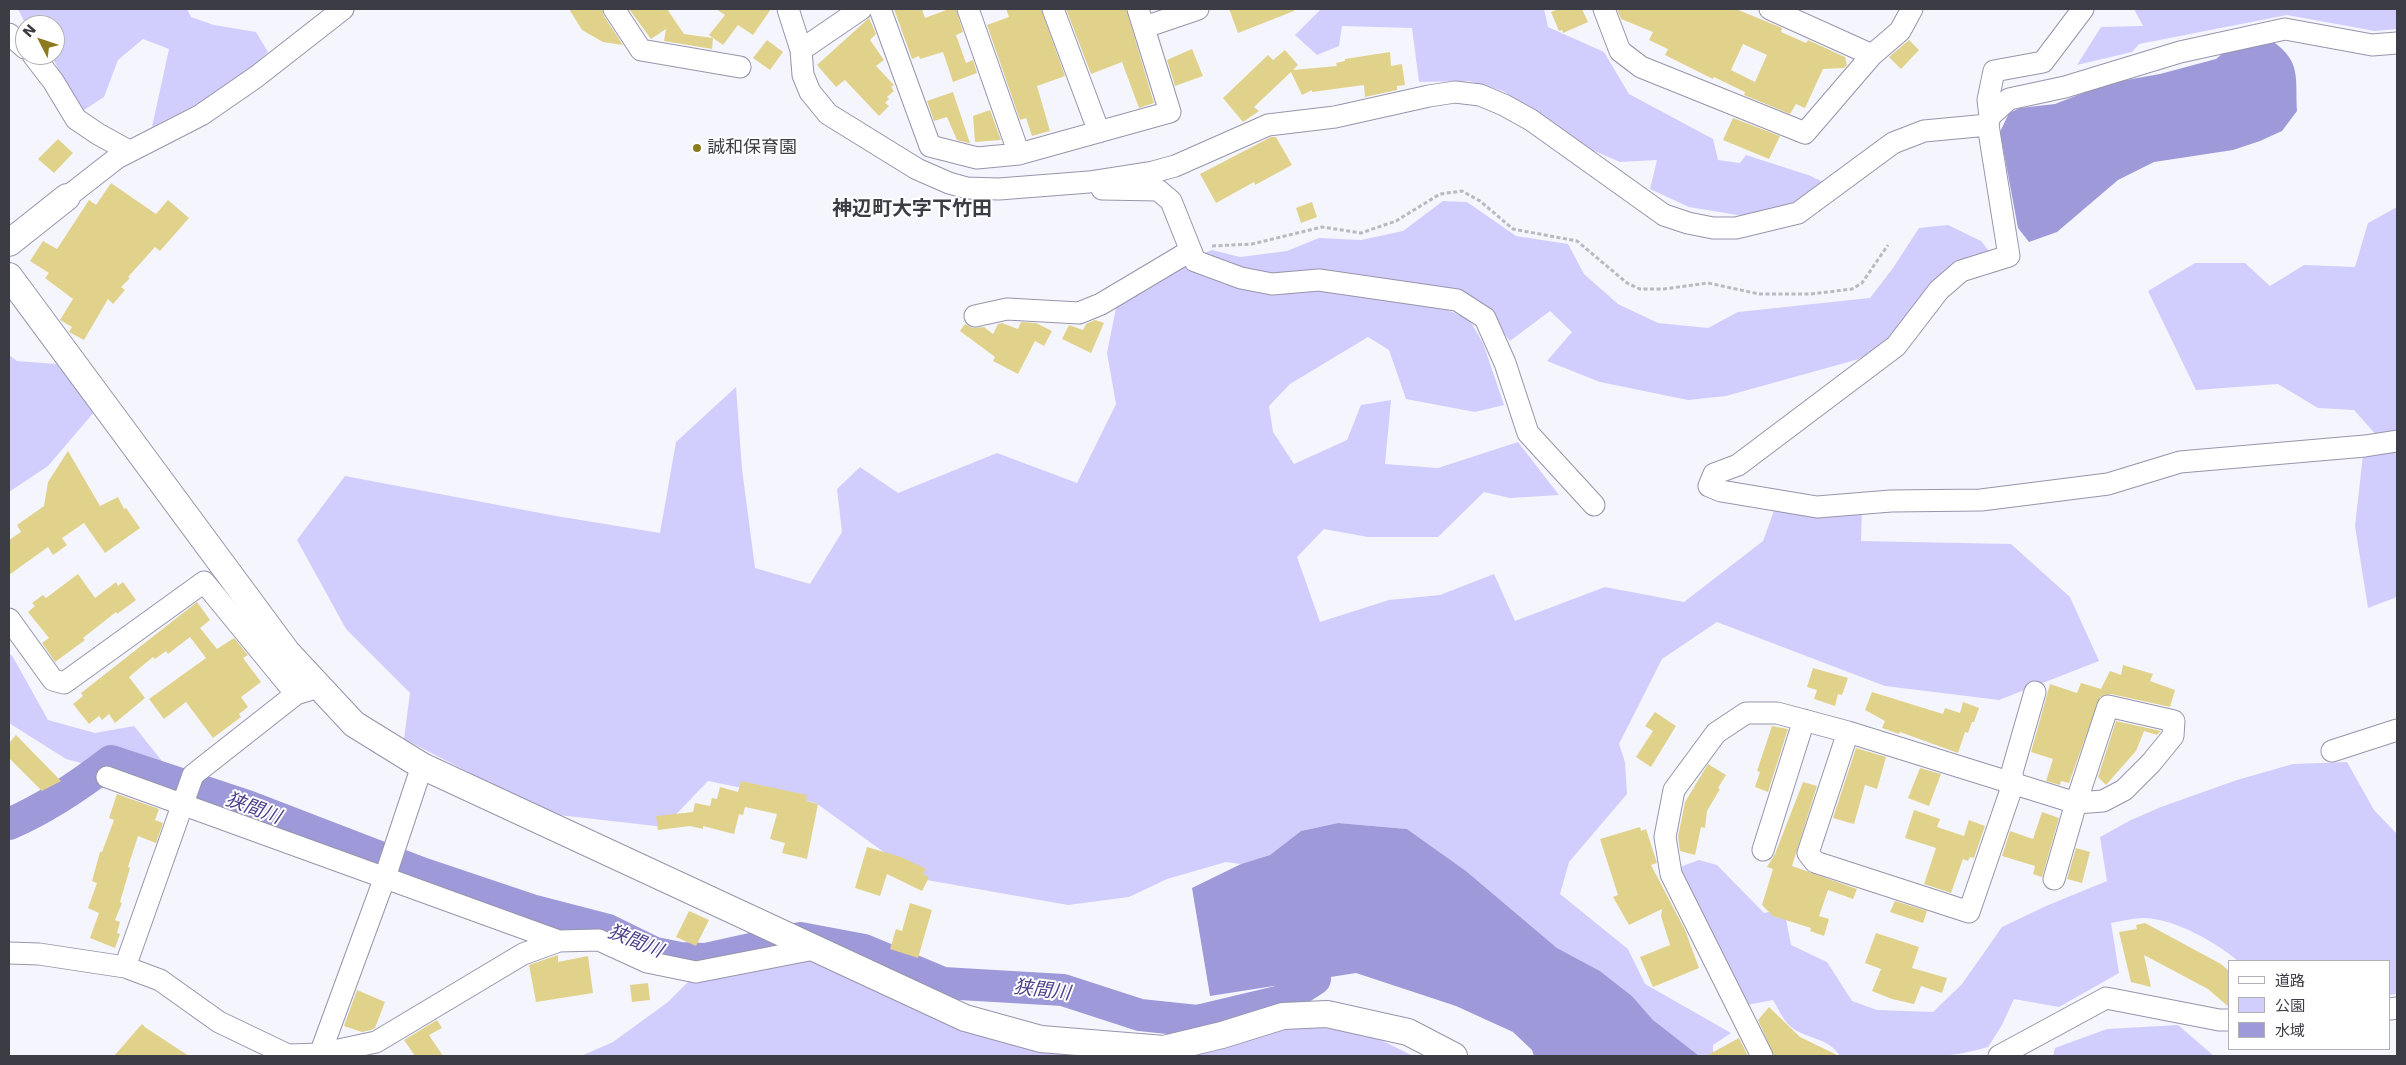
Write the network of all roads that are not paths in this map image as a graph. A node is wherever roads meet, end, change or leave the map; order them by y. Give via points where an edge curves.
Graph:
1 (343, 9) edge
2 (614, 9) edge
3 (788, 9) edge
4 (861, 9) edge
5 (880, 9) edge
6 (968, 9) edge
7 (1053, 9) edge
8 (1198, 9) edge
9 (1604, 9) edge
10 (1770, 9) edge
11 (1912, 9) edge
12 (2083, 9) edge
13 (1141, 18) edge
14 (2397, 43) edge
15 (801, 50) junction
16 (1872, 55) junction
17 (41, 65) edge
18 (740, 67) dead end
19 (1989, 121) junction
20 (1099, 132) junction
21 (130, 151) junction
22 (1019, 154) junction
23 (1089, 182) junction
24 (67, 196) joint
25 (9, 243) edge
26 (1190, 251) junction
27 (9, 276) edge
28 (975, 316) dead end
29 (2397, 441) edge
30 (1594, 505) dead end
31 (9, 620) edge
32 (308, 690) junction
33 (2035, 692) dead end
34 (1804, 720) junction
35 (2397, 730) edge
36 (1848, 732) junction
37 (2332, 751) dead end
38 (422, 766) junction
39 (107, 777) dead end
40 (2013, 784) junction
41 (2076, 803) junction
42 (184, 804) junction
43 (1763, 850) dead end
44 (385, 877) junction
45 (2054, 878) dead end
46 (559, 941) junction
47 (814, 949) junction
48 (9, 953) edge
49 (125, 967) junction
50 (2228, 1020) edge
51 (320, 1054) junction
52 (1454, 1056) edge
53 (1762, 1056) edge
54 (1999, 1056) edge

1 - 21 street via 201,115
2 - 18 street via 641,50
3 - 15 street
4 - 15 street
5 - 22 street via 930,146 977,158
6 - 22 street
7 - 20 street
8 - 13 street
9 - 16 street via 1620,51 1641,67 1805,133
10 - 16 street
11 - 16 street via 1900,31
12 - 19 street via 2043,62 1994,71 1988,100
13 - 20 street via 1170,112
14 - 19 street via 2372,45 2285,28 2180,52 2065,87 2009,99
15 - 23 street via 803,75 810,92 828,114 917,169 967,188 999,190
17 - 21 street via 76,119
19 - 23 street via 1924,131 1893,143 1798,213 1736,228 1713,228 1664,215 1531,120 1480,95 1456,92 1336,117 1268,125 1175,166
19 - 29 street via 2009,256 1961,272 1939,290 1896,346 1738,465 1714,474 1710,486 1721,491 1817,507 1891,500 1981,500 2108,484 2180,462
20 - 22 street
21 - 24 street
23 - 26 street via 1106,190 1158,190 1171,201
24 - 25 street
26 - 28 street via 1101,304 1079,313 1007,310
26 - 30 street via 1195,261 1241,278 1272,284 1319,280 1457,300 1485,318 1505,363 1528,433
27 - 32 street via 286,652
31 - 32 street via 53,680 64,684 204,582
32 - 38 street via 354,724
32 - 42 street via 193,775
33 - 40 street via 2012,772
34 - 36 street
34 - 43 street
34 - 53 street via 1777,713 1746,713 1716,733 1674,790 1665,837 1671,874
35 - 37 street
36 - 40 street
36 - 40 street via 1808,853 1815,862 1969,912
38 - 44 street
38 - 47 street
39 - 42 street
40 - 41 street
41 - 41 street via 2108,706 2174,721 2173,736 2124,790 2103,801
41 - 45 street
42 - 44 street
42 - 49 street
44 - 46 street
44 - 51 street
46 - 47 street via 599,940 647,962 696,972
46 - 51 street via 523,954 376,1042
47 - 52 street via 965,1018 1041,1039 1164,1049 1282,1016 1327,1014 1408,1032
48 - 49 street via 39,954
49 - 51 street via 160,980 219,1022 288,1055
50 - 54 street via 2106,998

